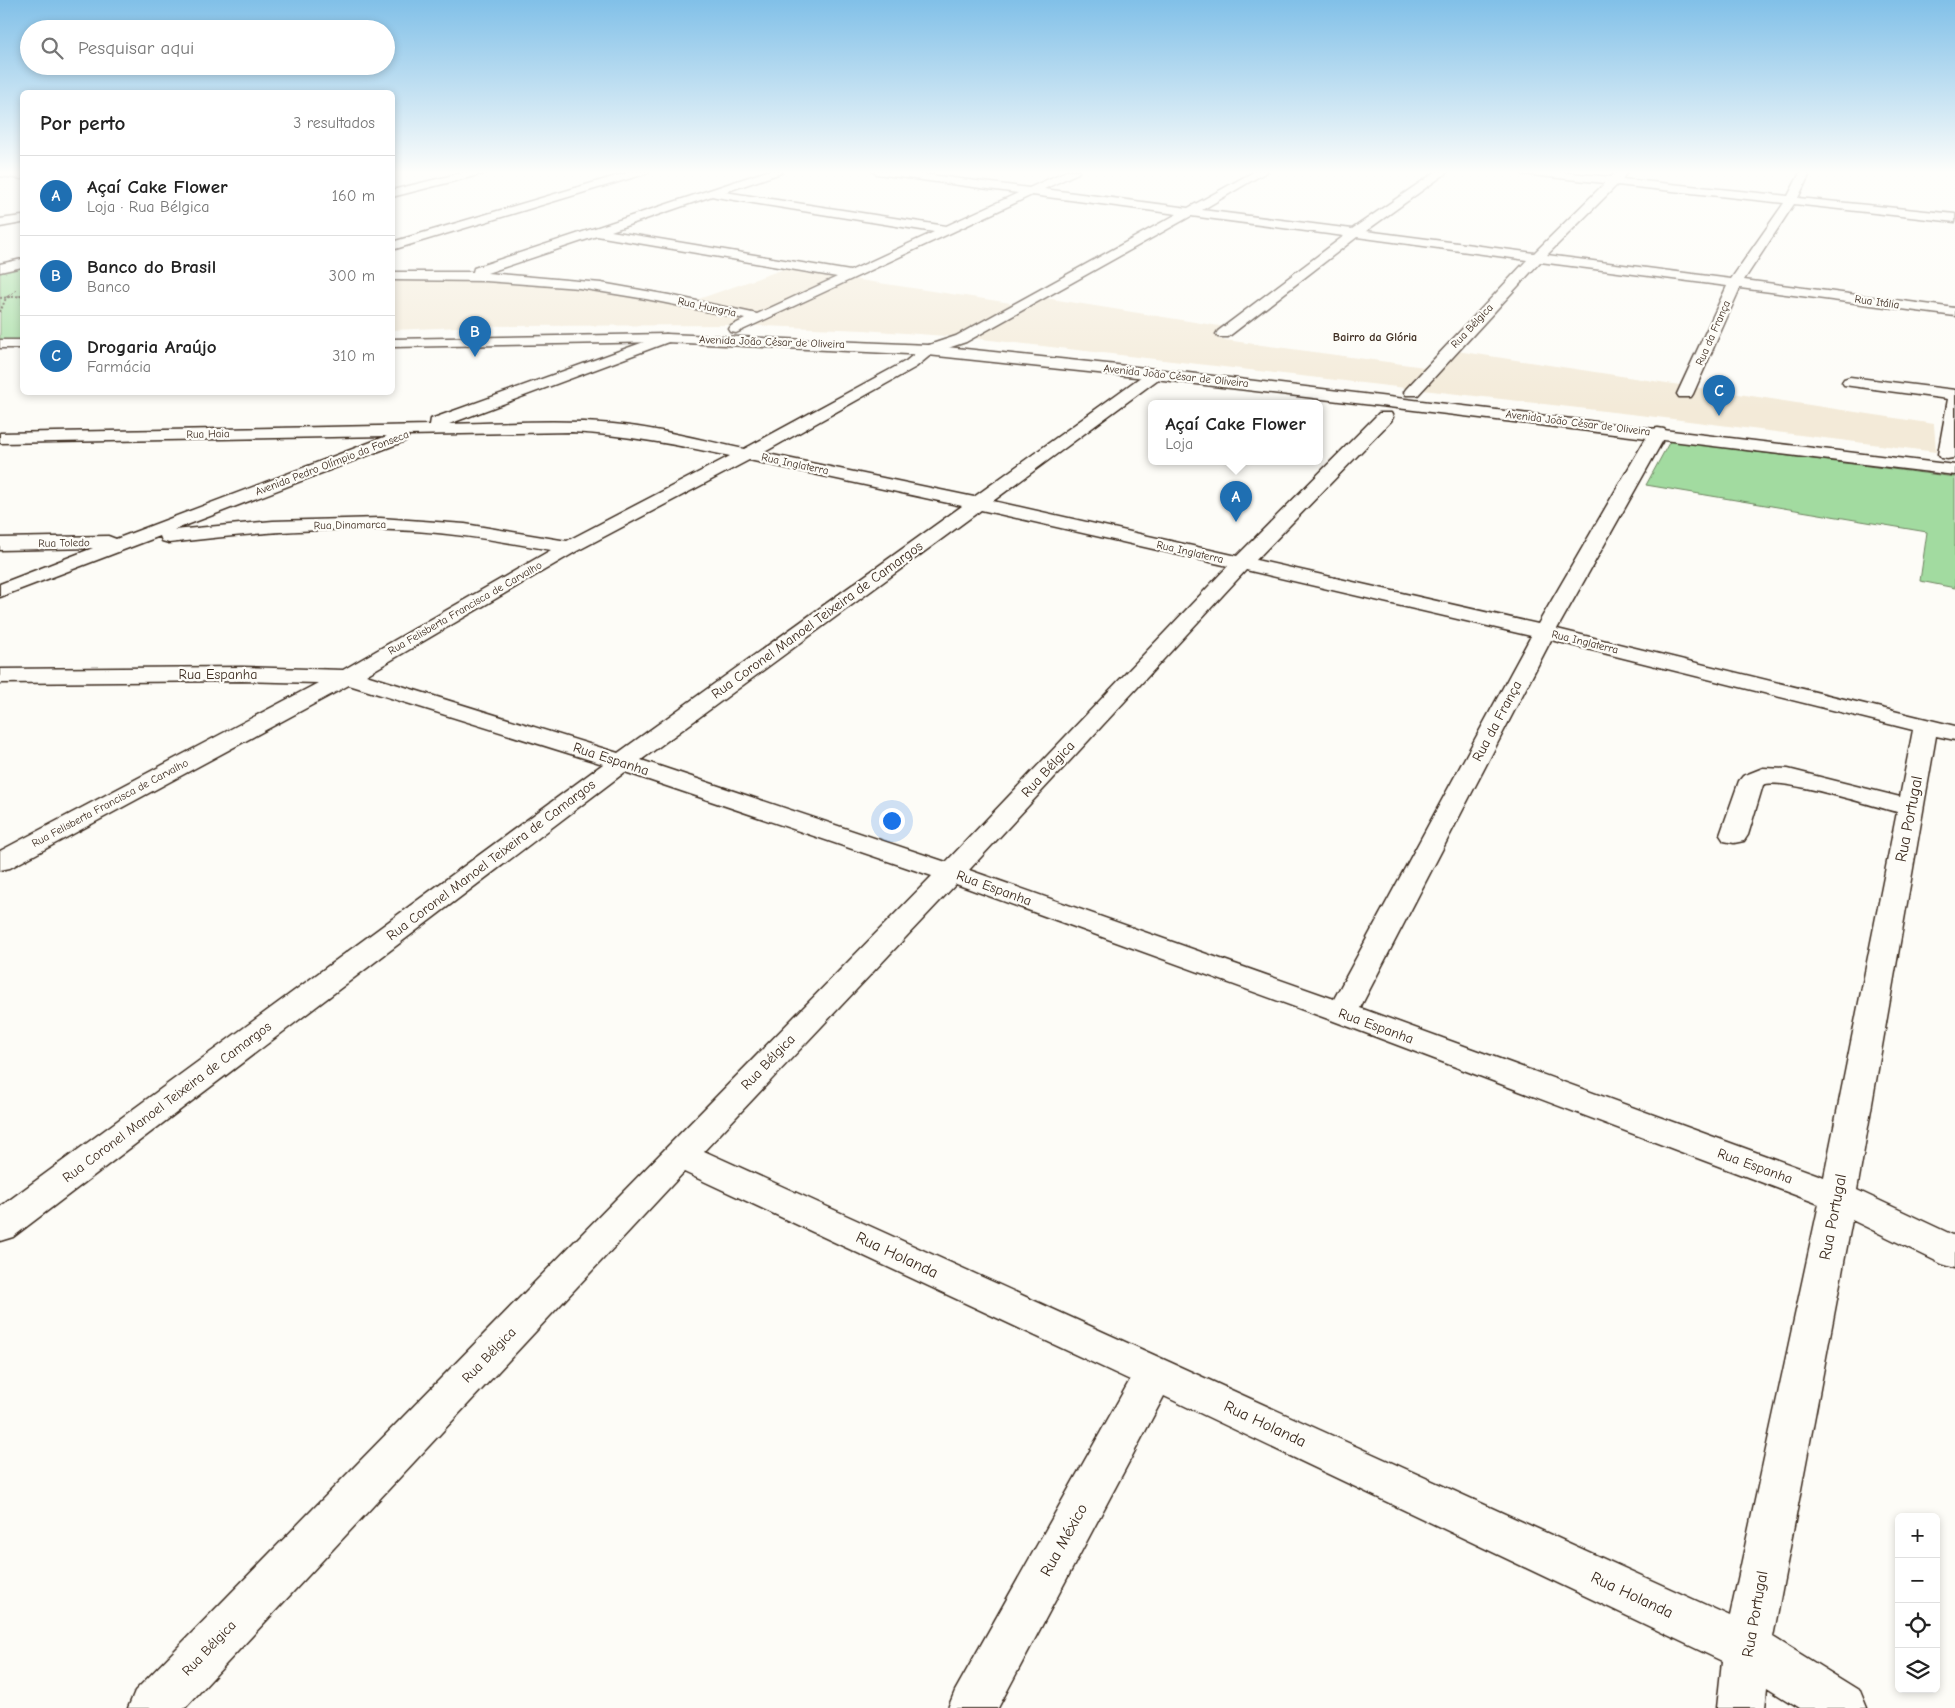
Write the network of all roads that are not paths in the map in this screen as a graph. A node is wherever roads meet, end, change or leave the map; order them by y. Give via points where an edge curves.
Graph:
1 (537, 251) edge
2 (709, 251) edge
3 (902, 251) edge
4 (1118, 251) edge
5 (1332, 251) edge
6 (1496, 251) edge
7 (1543, 251) edge
8 (1758, 251) edge
9 (1538, 256) junction
10 (20, 264) edge
11 (0, 268) edge
12 (468, 275) junction
13 (851, 275) junction
14 (395, 276) edge
15 (1736, 283) junction
16 (1955, 312) edge
17 (758, 318) junction
18 (736, 329) junction
19 (395, 331) edge
20 (1223, 334) dead end
21 (666, 338) junction
22 (960, 339) junction
23 (395, 343) edge
24 (0, 344) edge
25 (20, 344) edge
26 (928, 350) junction
27 (979, 355) junction
28 (20, 356) edge
29 (0, 357) edge
30 (1155, 374) junction
31 (1850, 382) dead end
32 (1412, 392) junction
33 (1685, 394) dead end
34 (1955, 395) edge
35 (1955, 401) edge
36 (1385, 417) dead end
37 (417, 430) junction
38 (1658, 433) junction
39 (0, 438) edge
40 (748, 454) junction
41 (1951, 454) edge
42 (1955, 470) edge
43 (976, 503) junction
44 (128, 542) junction
45 (0, 544) edge
46 (570, 548) junction
47 (1241, 564) junction
48 (0, 591) edge
49 (1544, 632) junction
50 (0, 676) edge
51 (347, 677) junction
52 (1940, 730) edge
53 (622, 762) junction
54 (1911, 808) junction
55 (1734, 835) dead end
56 (5, 854) edge
57 (951, 873) junction
58 (1342, 1013) junction
59 (679, 1155) junction
60 (1838, 1196) junction
61 (0, 1227) edge
62 (1955, 1254) edge
63 (1155, 1372) junction
64 (1747, 1648) junction
65 (152, 1708) edge
66 (972, 1708) edge
67 (1741, 1708) edge
68 (1843, 1708) edge

1 - 12 street
2 - 13 street
3 - 13 street
4 - 22 street
5 - 20 street
6 - 9 street, Rua Itália
7 - 9 street, Rua Bélgica
8 - 15 street, Rua da França
9 - 15 street, Rua Itália
9 - 32 street, Rua Bélgica
10 - 11 street
12 - 14 street, Rua Hungria
12 - 17 street, Rua Hungria via 579,284 667,298
13 - 17 street
15 - 16 street, Rua Itália
15 - 33 street, Rua da França
17 - 18 street, Rua Hungria
18 - 19 street, Avenida João César de Oliveira
18 - 22 street, Avenida João César de Oliveira
21 - 23 street, Avenida João César de Oliveira
21 - 26 street, Avenida João César de Oliveira
21 - 37 street, Avenida Pedro Olímpio da Fonseca
22 - 26 street
22 - 27 street via 961,346
22 - 32 street, Avenida João César de Oliveira
24 - 25 street
26 - 27 street, Avenida João César de Oliveira
26 - 40 street, Rua Felisberta Francisca de Carvalho via 911,364
27 - 30 street, Avenida João César de Oliveira
28 - 29 street
30 - 38 street, Avenida João César de Oliveira
30 - 43 street, Rua Coronel Manoel Teixeira de Camargos
31 - 34 street
32 - 41 street, Avenida João César de Oliveira
35 - 41 street
36 - 47 street, Rua Bélgica
37 - 39 street, Rua Haia
37 - 40 street, Rua Inglaterra via 572,427 614,430
37 - 44 street, Avenida Pedro Olímpio da Fonseca
38 - 42 street, Avenida João César de Oliveira
38 - 49 street, Rua da França
40 - 43 street, Rua Inglaterra
40 - 46 street, Rua Felisberta Francisca de Carvalho
43 - 47 street, Rua Inglaterra
43 - 53 street, Rua Coronel Manoel Teixeira de Camargos
44 - 45 street, Rua Toledo
44 - 46 street, Rua Dinamarca via 234,529 385,524 450,528
44 - 48 street, Avenida Pedro Olímpio da Fonseca
46 - 51 street, Rua Felisberta Francisca de Carvalho
47 - 49 street, Rua Inglaterra
47 - 57 street, Rua Bélgica
49 - 52 street, Rua Inglaterra
49 - 58 street, Rua da França
50 - 51 street, Rua Espanha via 242,674
51 - 53 street, Rua Espanha
51 - 56 street, Rua Felisberta Francisca de Carvalho
52 - 54 street, Rua Portugal
53 - 57 street, Rua Espanha
53 - 61 street, Rua Coronel Manoel Teixeira de Camargos
54 - 55 street via 1788,777 1763,776 1752,781
54 - 60 street, Rua Portugal
57 - 58 street, Rua Espanha
57 - 59 street, Rua Bélgica
58 - 60 street, Rua Espanha
59 - 63 street, Rua Holanda
59 - 65 street, Rua Bélgica
60 - 62 street, Rua Espanha
60 - 64 street, Rua Portugal
63 - 64 street, Rua Holanda
63 - 66 street, Rua México
64 - 67 street, Rua Portugal
64 - 68 street, Rua Holanda

